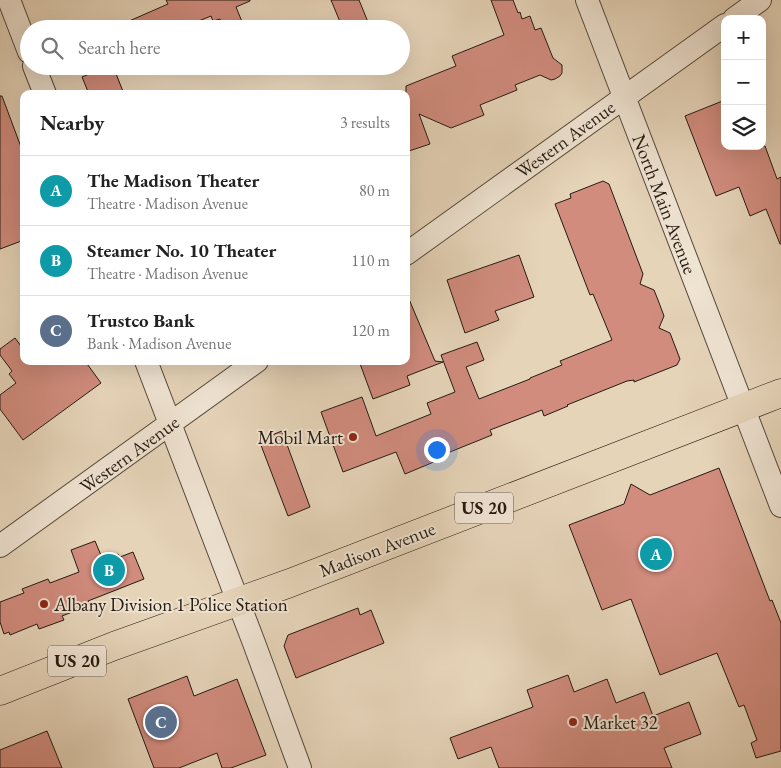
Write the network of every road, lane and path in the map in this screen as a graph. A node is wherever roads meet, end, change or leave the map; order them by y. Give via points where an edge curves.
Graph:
1 (9, 0) edge
2 (588, 0) edge
3 (760, 0) edge
4 (739, 15) edge
5 (721, 28) edge
6 (20, 29) edge
7 (38, 75) edge
8 (43, 90) edge
9 (624, 97) junction
10 (410, 251) edge
11 (148, 365) edge
12 (251, 365) edge
13 (781, 393) edge
14 (743, 408) junction
15 (170, 423) junction
16 (781, 506) edge
17 (0, 546) edge
18 (238, 602) junction
19 (0, 691) edge
20 (300, 768) edge

1 - 6 street
2 - 9 street, North Main Avenue
3 - 4 street
5 - 9 street, Western Avenue
7 - 8 street
9 - 10 street, Western Avenue
9 - 14 street, North Main Avenue
11 - 15 street
12 - 15 street, Western Avenue
13 - 14 main road, Madison Avenue / US 20
14 - 16 street, North Main Avenue
14 - 18 main road, Madison Avenue / US 20
15 - 17 street, Western Avenue
15 - 18 street
18 - 19 main road, Madison Avenue / US 20
18 - 20 street

